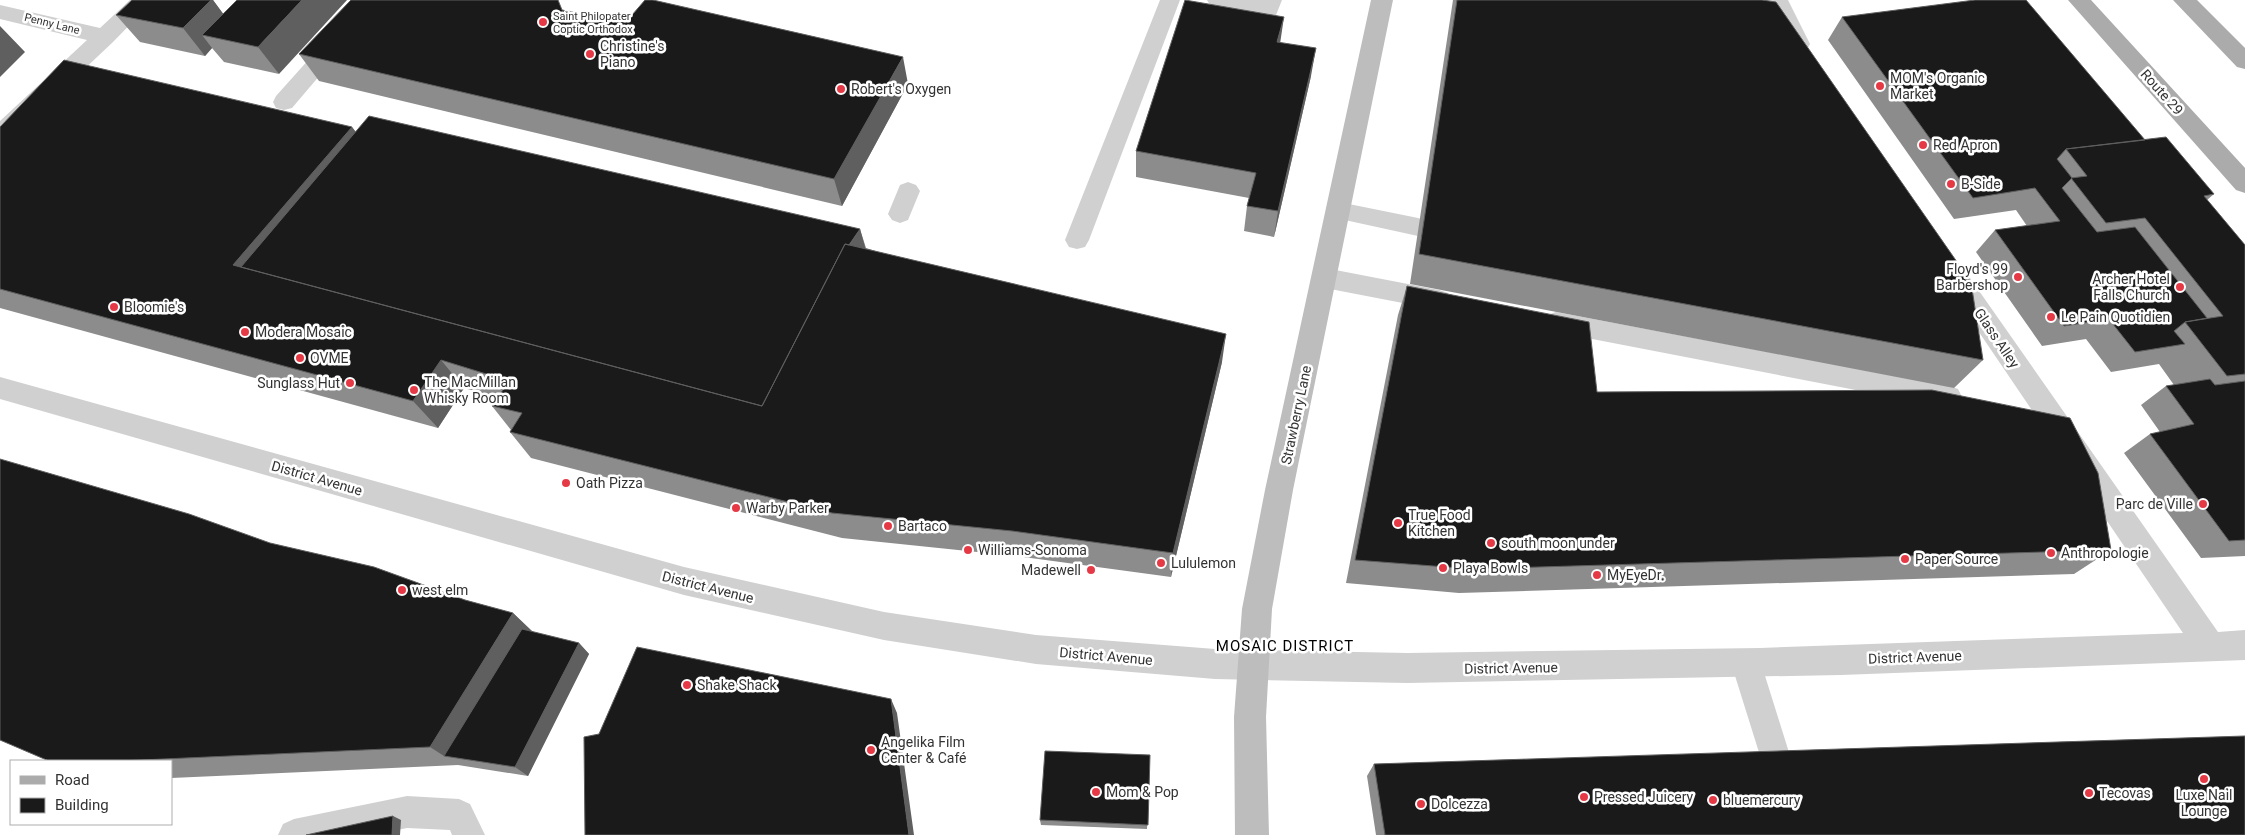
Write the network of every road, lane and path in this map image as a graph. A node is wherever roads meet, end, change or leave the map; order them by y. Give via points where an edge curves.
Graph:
1 (143, 0) edge
2 (374, 0) edge
3 (1170, 0) edge
4 (1217, 0) edge
5 (1272, 0) edge
6 (1382, 0) edge
7 (1777, 0) edge
8 (2079, 0) edge
9 (2184, 0) edge
10 (0, 12) edge
11 (105, 37) junction
12 (2245, 61) edge
13 (1813, 64) edge
14 (284, 102) dead end
15 (0, 136) edge
16 (2245, 184) edge
17 (908, 192) dead end
18 (1339, 211) junction
19 (900, 214) dead end
20 (1418, 227) dead end
21 (1077, 240) dead end
22 (1940, 255) edge
23 (1325, 278) junction
24 (1464, 305) edge
25 (1532, 318) edge
26 (0, 388) edge
27 (1970, 401) edge
28 (2245, 645) edge
29 (2210, 646) junction
30 (1746, 663) junction
31 (1253, 666) junction
32 (1778, 762) edge
33 (294, 835) edge
34 (469, 835) edge
35 (1252, 835) edge

1 - 11 street
2 - 14 lane
3 - 21 lane
4 - 5 lane via 1269,10
6 - 18 street, Strawberry Lane
7 - 13 street via 1794,36
8 - 16 main road, Route 29
9 - 12 main road
10 - 11 street, Penny Lane
11 - 15 street
17 - 19 lane
18 - 20 lane
18 - 23 street, Strawberry Lane
22 - 29 street, Glass Alley via 2033,408
23 - 24 lane
23 - 31 street, Strawberry Lane via 1274,517 1258,608
25 - 27 lane
26 - 31 street, District Avenue via 756,599 928,633 1020,647 1085,655
28 - 29 street, District Avenue
29 - 30 street, District Avenue
30 - 31 street, District Avenue via 1446,669
30 - 32 lane
31 - 35 street, Strawberry Lane via 1250,717
33 - 34 lane via 406,812 459,815

